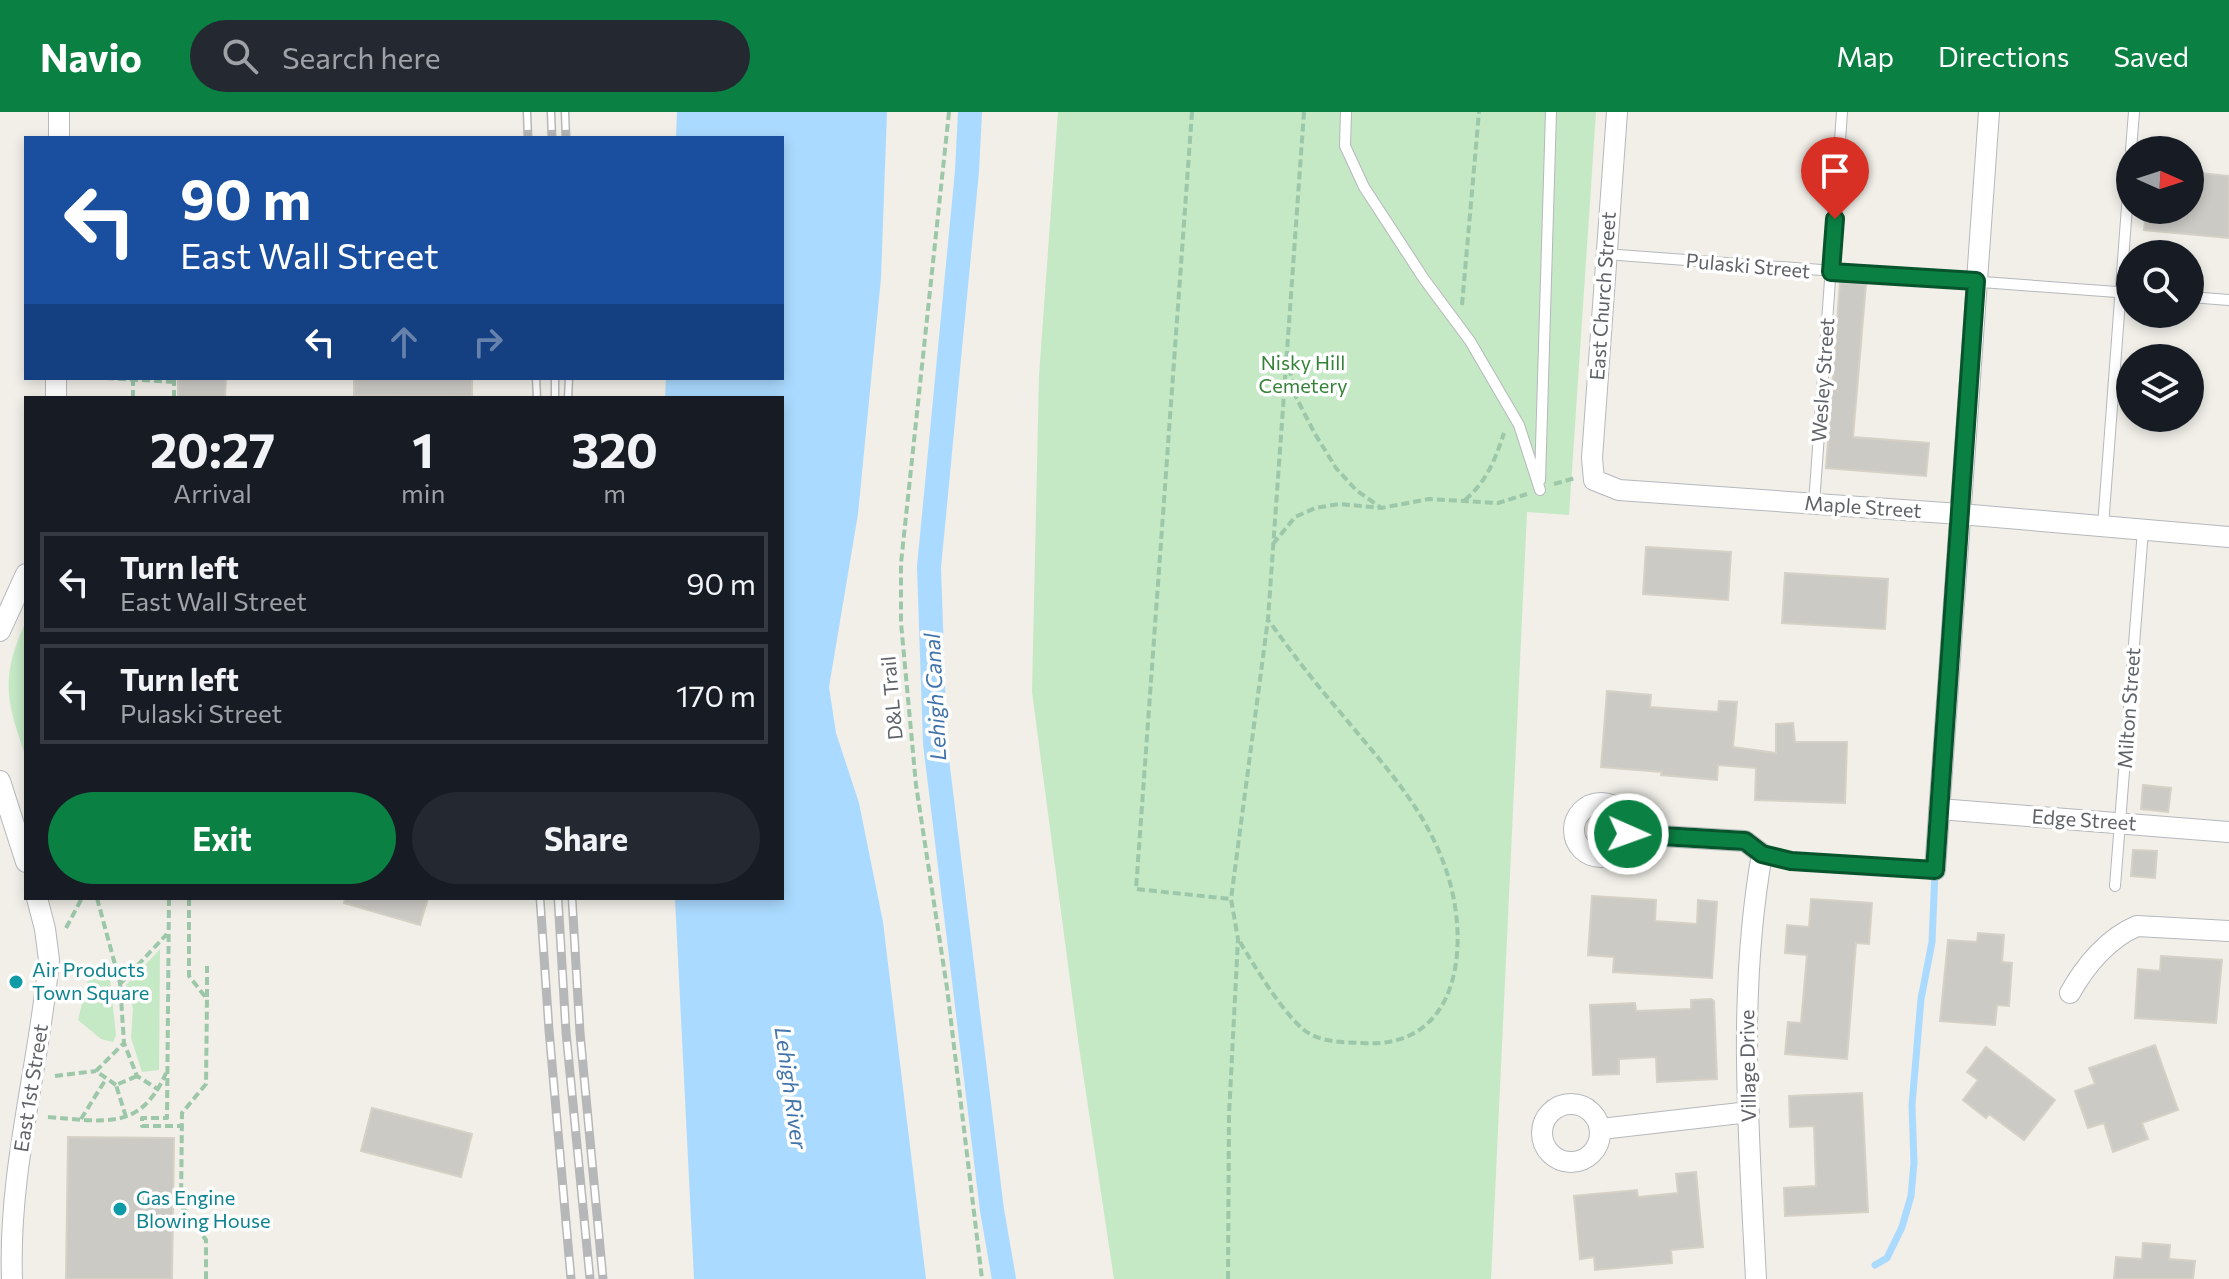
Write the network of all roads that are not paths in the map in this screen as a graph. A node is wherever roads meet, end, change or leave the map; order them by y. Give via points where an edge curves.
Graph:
1 (59, 112) edge
2 (1346, 112) edge
3 (1551, 112) edge
4 (1617, 112) edge
5 (1842, 112) edge
6 (1989, 112) edge
7 (2134, 112) edge
8 (59, 136) edge
9 (2132, 136) edge
10 (1605, 254) junction
11 (1831, 272) junction
12 (1976, 281) junction
13 (2116, 291) edge
14 (2204, 298) edge
15 (2229, 300) edge
16 (2122, 328) edge
17 (1594, 480) joint
18 (1814, 504) junction
19 (1960, 514) junction
20 (2103, 526) junction
21 (2143, 530) junction
22 (2229, 537) edge
23 (24, 578) edge
24 (0, 631) edge
25 (0, 781) edge
26 (1939, 809) junction
27 (2120, 823) junction
28 (2229, 832) edge
29 (1628, 834) dead end
30 (1762, 854) junction
31 (24, 856) edge
32 (1935, 870) joint
33 (2115, 886) dead end
34 (38, 900) edge
35 (2229, 931) edge
36 (2070, 993) dead end
37 (1749, 1112) junction
38 (1601, 1129) dead end
39 (12, 1279) edge
40 (1756, 1279) edge

1 - 8 street
2 - 3 lane via 1345,146 1364,187 1519,425 1540,490
4 - 10 street, East Church Street
5 - 11 lane, Wesley Street
6 - 12 street
7 - 9 lane
10 - 11 lane, Pulaski Street
10 - 17 street, East Church Street
11 - 12 lane, Pulaski Street
11 - 18 lane, Wesley Street
12 - 13 lane, Pulaski Street
12 - 19 street
14 - 15 lane
16 - 20 lane
17 - 18 street, Maple Street via 1619,490
18 - 19 street, Maple Street
19 - 20 street, Maple Street
19 - 26 street
20 - 21 street, Maple Street
21 - 22 street, Maple Street
21 - 27 lane, Milton Street
23 - 24 street
25 - 31 street
26 - 27 street, Edge Street
26 - 32 street
27 - 28 street, Edge Street
27 - 33 lane, Milton Street
29 - 30 street via 1745,841
30 - 32 lane via 1791,861
30 - 37 street, Village Drive via 1748,965
34 - 39 street, East 1st Street via 49,960 17,1174
35 - 36 street via 2137,926 2092,960
37 - 38 street
37 - 40 street, Village Drive

